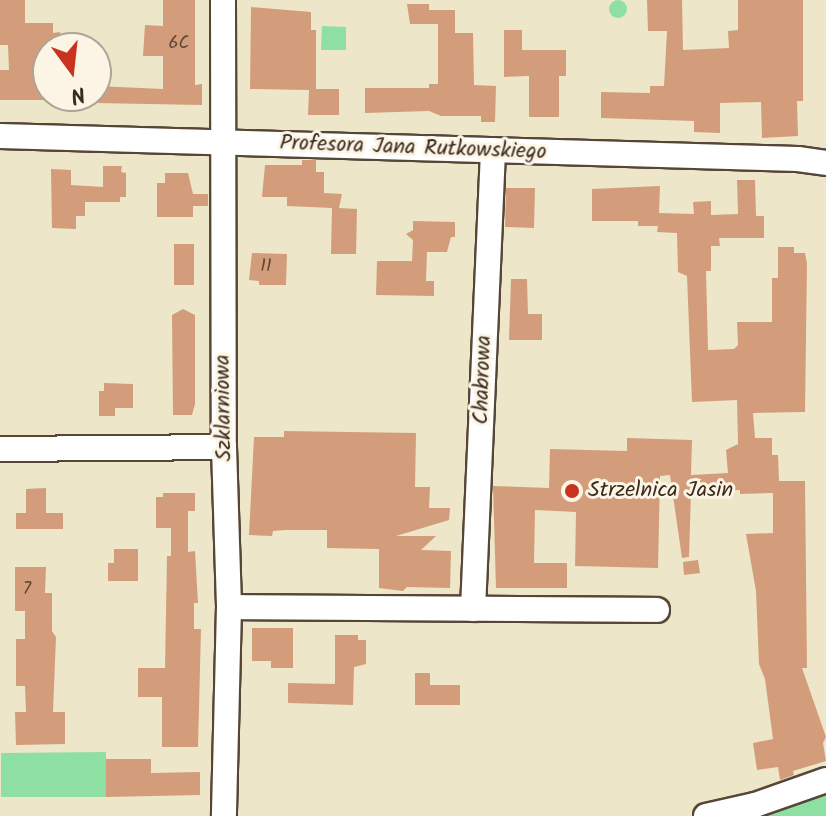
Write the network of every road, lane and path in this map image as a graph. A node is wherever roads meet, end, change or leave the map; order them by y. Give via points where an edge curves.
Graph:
1 (223, 0) edge
2 (0, 136) edge
3 (222, 143) junction
4 (493, 150) junction
5 (826, 163) edge
6 (224, 447) junction
7 (0, 449) edge
8 (229, 607) junction
9 (473, 609) junction
10 (657, 610) dead end
11 (826, 780) edge
12 (224, 816) edge
13 (706, 816) edge

1 - 3 street, Szklarniowa
2 - 3 street, Profesora Jana Rutkowskiego
3 - 4 street, Profesora Jana Rutkowskiego
3 - 6 street, Szklarniowa
4 - 5 street, Profesora Jana Rutkowskiego
4 - 9 street, Chabrowa
6 - 7 street
6 - 8 street, Szklarniowa
8 - 9 street
8 - 12 street, Szklarniowa
9 - 10 street
11 - 13 street

